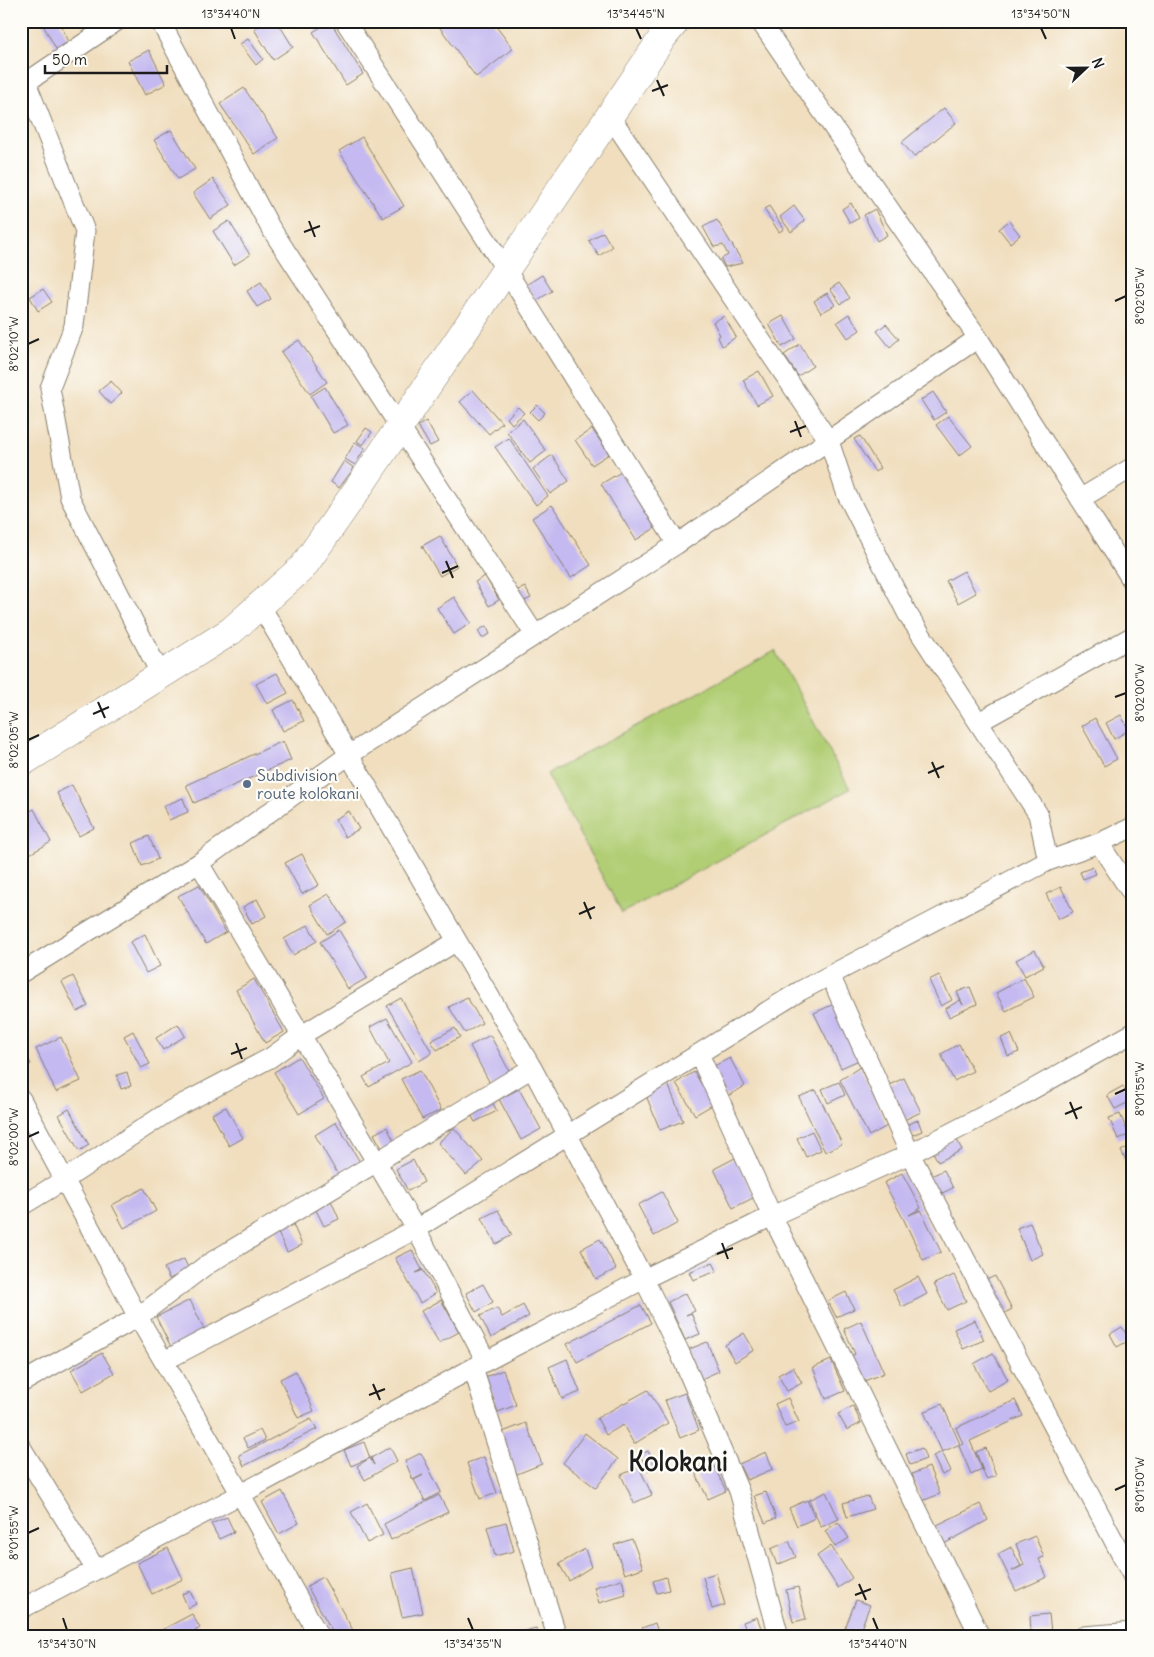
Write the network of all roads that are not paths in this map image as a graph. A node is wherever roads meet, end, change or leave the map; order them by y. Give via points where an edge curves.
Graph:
1 (117, 21) edge
2 (160, 21) edge
3 (345, 21) edge
4 (676, 21) edge
5 (760, 21) edge
6 (23, 81) edge
7 (610, 116) junction
8 (506, 270) junction
9 (978, 338) junction
10 (399, 428) junction
11 (829, 441) junction
12 (1133, 467) edge
13 (1080, 499) junction
14 (677, 544) junction
15 (1133, 582) edge
16 (260, 605) junction
17 (535, 635) junction
18 (1133, 636) edge
19 (161, 675) junction
20 (979, 722) junction
21 (349, 755) junction
22 (21, 763) edge
23 (1133, 827) edge
24 (1099, 843) junction
25 (1048, 861) junction
26 (198, 863) junction
27 (1133, 895) edge
28 (457, 942) junction
29 (21, 973) edge
30 (830, 976) junction
31 (1133, 1032) edge
32 (302, 1035) junction
33 (699, 1054) junction
34 (532, 1068) junction
35 (21, 1098) edge
36 (568, 1134) junction
37 (910, 1154) junction
38 (376, 1161) junction
39 (64, 1180) junction
40 (21, 1206) edge
41 (772, 1216) junction
42 (416, 1229) junction
43 (644, 1279) junction
44 (138, 1317) junction
45 (164, 1361) junction
46 (480, 1365) junction
47 (21, 1383) edge
48 (21, 1446) edge
49 (241, 1494) junction
50 (96, 1570) junction
51 (1133, 1578) edge
52 (21, 1609) edge
53 (1133, 1632) edge
54 (319, 1636) edge
55 (558, 1636) edge
56 (779, 1636) edge
57 (980, 1636) edge
58 (1084, 1636) edge

1 - 6 street
2 - 10 street via 270,227
3 - 8 street
4 - 7 highway
5 - 9 street
6 - 19 street via 85,231 74,326 50,388 70,498
7 - 8 highway
7 - 11 street
8 - 10 highway
8 - 14 street
9 - 11 street
9 - 13 street
10 - 16 highway via 304,566
10 - 17 street
11 - 14 street
11 - 20 street via 847,496 907,614
12 - 13 street
13 - 15 street
14 - 17 street
16 - 19 highway via 231,631
16 - 21 street
17 - 21 street
18 - 20 street
19 - 22 highway
20 - 25 street via 1038,814
21 - 26 street
21 - 28 street
23 - 24 street
24 - 25 street
24 - 27 street
25 - 30 street
26 - 29 street
26 - 32 street
28 - 32 street
28 - 34 street
30 - 33 street
30 - 37 street
31 - 37 street
32 - 38 street
32 - 39 street via 270,1058 171,1110
33 - 36 street
33 - 41 street
34 - 36 street
34 - 38 street
35 - 39 street
36 - 42 street
36 - 43 street
37 - 41 street
37 - 51 street
38 - 42 street
38 - 44 street via 204,1266
39 - 40 street
39 - 44 street
41 - 43 street
41 - 57 street
42 - 45 street
42 - 46 street
43 - 46 street
43 - 56 street via 680,1353 739,1491
44 - 45 street
44 - 47 street
45 - 49 street
46 - 49 street
46 - 55 street
48 - 50 street
49 - 50 street
49 - 54 street
50 - 52 street
53 - 58 street

